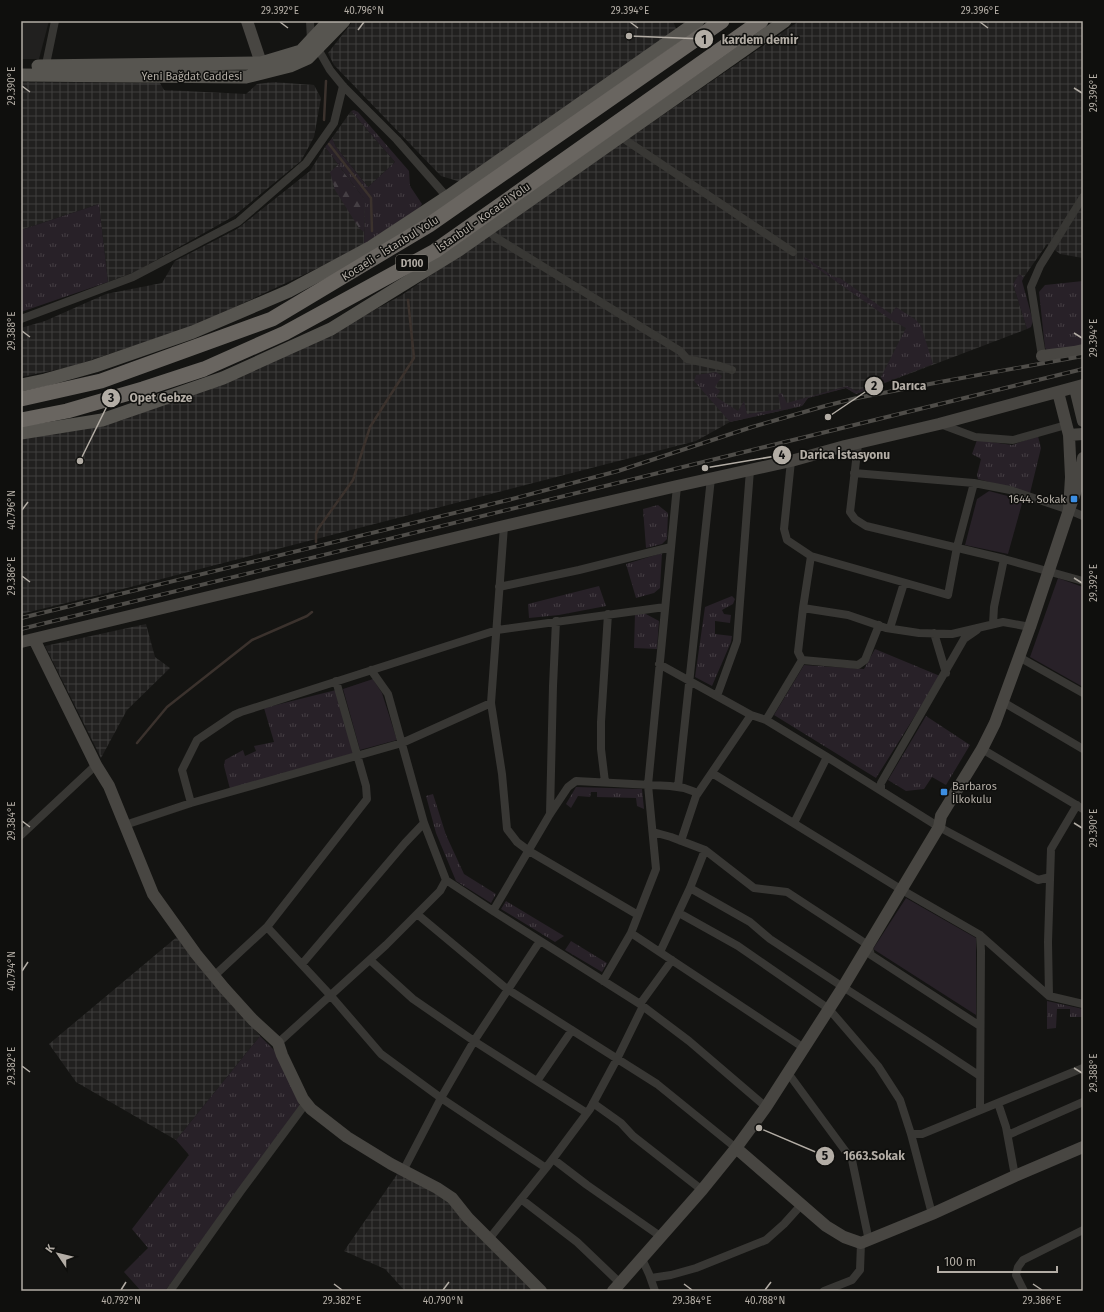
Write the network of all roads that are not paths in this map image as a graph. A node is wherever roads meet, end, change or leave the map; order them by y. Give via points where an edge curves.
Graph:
1 (56, 21) edge
2 (247, 21) edge
3 (310, 21) edge
4 (329, 21) edge
5 (344, 21) edge
6 (722, 21) edge
7 (761, 21) edge
8 (785, 21) edge
9 (694, 22) edge
10 (314, 44) junction
11 (261, 63) junction
12 (21, 66) edge
13 (44, 71) junction
14 (21, 75) edge
15 (344, 86) junction
16 (621, 137) junction
17 (448, 197) junction
18 (1083, 197) edge
19 (488, 230) junction
20 (793, 252) dead end
21 (21, 320) edge
22 (1083, 350) edge
23 (1042, 356) joint
24 (732, 370) dead end
25 (21, 385) edge
26 (1079, 387) edge
27 (1058, 392) junction
28 (21, 399) edge
29 (21, 420) edge
30 (1083, 421) edge
31 (939, 424) junction
32 (1068, 430) junction
33 (21, 433) edge
34 (1083, 434) edge
35 (858, 444) junction
36 (1083, 458) edge
37 (791, 461) junction
38 (750, 470) junction
39 (854, 473) junction
40 (711, 478) junction
41 (1078, 478) edge
42 (974, 483) junction
43 (677, 486) junction
44 (1069, 510) junction
45 (1083, 516) edge
46 (504, 526) junction
47 (671, 547) junction
48 (956, 547) junction
49 (811, 556) junction
50 (1004, 560) junction
51 (1048, 571) junction
52 (1083, 581) edge
53 (904, 583) junction
54 (499, 587) junction
55 (665, 607) junction
56 (803, 608) junction
57 (608, 614) junction
58 (556, 621) junction
59 (993, 624) junction
60 (879, 625) junction
61 (1030, 626) junction
62 (980, 627) junction
63 (890, 628) junction
64 (497, 630) junction
65 (934, 633) junction
66 (34, 639) junction
67 (21, 642) edge
68 (1019, 657) junction
69 (802, 660) junction
70 (660, 664) junction
71 (371, 670) junction
72 (946, 673) junction
73 (688, 680) junction
74 (336, 681) junction
75 (1083, 693) edge
76 (717, 696) junction
77 (1003, 702) junction
78 (491, 703) junction
79 (751, 715) junction
80 (766, 720) junction
81 (402, 743) junction
82 (982, 749) junction
83 (1083, 749) edge
84 (357, 756) junction
85 (827, 757) junction
86 (96, 765) junction
87 (712, 772) junction
88 (605, 782) junction
89 (648, 785) junction
90 (678, 787) junction
91 (881, 790) junction
92 (698, 793) junction
93 (191, 803) junction
94 (1080, 807) edge
95 (550, 814) junction
96 (424, 823) junction
97 (794, 823) junction
98 (125, 825) junction
99 (939, 827) junction
100 (653, 832) junction
101 (21, 835) edge
102 (681, 841) junction
103 (705, 850) junction
104 (528, 851) junction
105 (1050, 877) junction
106 (446, 880) junction
107 (690, 888) junction
108 (902, 890) junction
109 (493, 911) junction
110 (679, 913) junction
111 (417, 914) junction
112 (638, 915) junction
113 (267, 927) junction
114 (631, 933) junction
115 (980, 935) junction
116 (540, 941) junction
117 (868, 945) junction
118 (660, 952) junction
119 (370, 960) junction
120 (672, 960) junction
121 (302, 964) junction
122 (214, 976) junction
123 (604, 981) junction
124 (843, 987) junction
125 (507, 989) junction
126 (331, 996) junction
127 (1049, 996) junction
128 (1083, 1004) edge
129 (641, 1005) junction
130 (829, 1009) junction
131 (980, 1026) junction
132 (572, 1030) junction
133 (474, 1041) junction
134 (278, 1043) junction
135 (804, 1048) junction
136 (617, 1059) junction
137 (1083, 1068) edge
138 (788, 1073) junction
139 (980, 1076) junction
140 (537, 1081) junction
141 (441, 1098) junction
142 (1083, 1102) edge
143 (306, 1103) junction
144 (593, 1103) junction
145 (998, 1103) junction
146 (766, 1107) junction
147 (980, 1110) junction
148 (587, 1114) junction
149 (911, 1134) junction
150 (1008, 1135) junction
151 (1083, 1147) edge
152 (736, 1148) junction
153 (553, 1159) junction
154 (546, 1168) junction
155 (403, 1171) junction
156 (1015, 1176) junction
157 (702, 1190) junction
158 (521, 1199) junction
159 (802, 1204) junction
160 (932, 1214) junction
161 (1083, 1230) edge
162 (660, 1236) junction
163 (489, 1239) junction
164 (865, 1242) junction
165 (642, 1259) junction
166 (651, 1278) junction
167 (617, 1287) edge
168 (170, 1291) edge
169 (541, 1291) edge
170 (655, 1291) edge
171 (824, 1291) edge
172 (1024, 1291) edge

1 - 13 street
2 - 11 street
3 - 10 street
4 - 10 main road, Yeni Bağdat Caddesi
5 - 10 main road, Yeni Bağdat Caddesi
6 - 28 highway, Kocaeli - İstanbul Yolu / D100 via 429,225 272,319 101,381
7 - 29 highway, İstanbul - Kocaeli Yolu / D100 via 435,251 285,333 204,369 67,411
8 - 16 main road
9 - 17 main road
10 - 11 main road, Yeni Bağdat Caddesi via 301,51
10 - 13 main road, Yeni Bağdat Caddesi via 308,58 290,66 246,77
10 - 15 street via 330,70
11 - 13 main road, Yeni Bağdat Caddesi
12 - 13 main road, Yeni Bağdat Caddesi
13 - 14 main road, Yeni Bağdat Caddesi
15 - 17 street
15 - 21 street via 334,123 306,163 238,222 133,277
16 - 19 main road
16 - 20 street
17 - 25 main road via 371,248 289,291 186,334 95,366
18 - 23 street via 1040,266 1031,287
19 - 24 street via 495,237 680,351 687,359
19 - 33 main road via 331,329 223,378 102,420
22 - 23 street
26 - 27 street
26 - 30 street
27 - 31 street
27 - 32 street
31 - 32 street via 975,437 1013,440
31 - 35 street
32 - 34 street
32 - 41 street
35 - 37 street
35 - 39 street
36 - 41 street
37 - 38 street
37 - 49 street via 784,529 787,540
38 - 40 street
38 - 76 street via 737,641
39 - 42 street
39 - 48 street via 850,512 855,519 866,526
40 - 43 street
40 - 73 street
41 - 44 street
42 - 44 street via 1010,490
42 - 48 street
43 - 46 street
43 - 47 street
44 - 45 street
44 - 51 street
46 - 54 street
46 - 66 street
47 - 54 street
47 - 55 street
48 - 50 street
48 - 53 street via 948,595
49 - 53 street
49 - 56 street
50 - 51 street
50 - 59 street
51 - 52 street
51 - 61 street
53 - 63 street
54 - 64 street
55 - 57 street
55 - 70 street
56 - 60 street via 848,615
56 - 69 street via 798,652
57 - 58 street
57 - 88 street via 601,722
58 - 64 street
58 - 95 street
59 - 61 street via 1003,622
59 - 62 street
60 - 63 street
60 - 69 street via 865,660 858,665
61 - 68 street
62 - 65 street via 952,634
62 - 72 street via 964,639
63 - 65 street
64 - 71 street
64 - 78 street
65 - 72 street
66 - 67 street
66 - 86 street
68 - 75 street
68 - 77 street
69 - 80 street
70 - 73 street
70 - 89 street
71 - 74 street
71 - 81 street via 388,694
72 - 91 street via 881,783
73 - 76 street
73 - 90 street
74 - 84 street
74 - 93 street via 241,712 196,740 182,770
76 - 79 street
77 - 82 street
77 - 83 street
78 - 81 street
78 - 104 street via 507,829
79 - 80 street
79 - 87 street
80 - 85 street
81 - 84 street
81 - 96 street
82 - 94 street
82 - 99 street via 941,816
84 - 93 street
84 - 113 street via 367,799
85 - 91 street
85 - 97 street
86 - 98 street via 109,786
86 - 101 street
87 - 92 street
87 - 97 street
88 - 89 street
88 - 95 street via 576,781 568,787
89 - 90 street
89 - 100 street
90 - 92 street
91 - 99 street
92 - 102 street
93 - 98 street
94 - 105 street via 1051,849
95 - 104 street
96 - 106 street
96 - 121 street
97 - 108 street
98 - 122 street via 153,894
99 - 105 street via 1038,880
99 - 108 street
100 - 102 street
100 - 112 street via 656,870
102 - 103 street
103 - 107 street
103 - 117 street via 754,888 786,892
104 - 109 street
104 - 112 street
105 - 127 street
106 - 109 street
106 - 111 street via 440,891
107 - 110 street
107 - 124 street via 750,922 770,939
108 - 115 street
108 - 117 street
109 - 116 street
110 - 118 street
110 - 130 street via 738,946
111 - 119 street
111 - 125 street
112 - 114 street
113 - 121 street
113 - 122 street
114 - 118 street
114 - 123 street
115 - 127 street
115 - 131 street
116 - 123 street
116 - 125 street
117 - 124 street
117 - 131 street via 871,955
118 - 120 street
119 - 126 street
119 - 133 street via 413,999
120 - 129 street
120 - 135 street
121 - 126 street
122 - 134 street via 253,1020
123 - 129 street
124 - 130 street
124 - 139 street
125 - 132 street
125 - 133 street
126 - 134 street
126 - 141 street via 381,1054
127 - 128 street
129 - 136 street
129 - 146 street
130 - 135 street
130 - 149 street via 878,1066 900,1100
131 - 139 street
132 - 136 street
132 - 140 street
133 - 140 street
133 - 141 street
134 - 143 street
135 - 138 street
136 - 144 street
136 - 152 street via 658,1084
137 - 145 street
138 - 146 street
138 - 164 street via 852,1160
139 - 147 street
140 - 148 street
141 - 154 street
141 - 155 street
142 - 150 street
143 - 155 street via 347,1137
143 - 168 street
144 - 148 street
144 - 157 street
145 - 147 street
145 - 150 street
146 - 152 street
147 - 149 street via 922,1134
148 - 153 street
149 - 160 street
150 - 156 street
151 - 156 street
152 - 157 street
152 - 159 street
153 - 154 street
153 - 162 street
154 - 158 street
155 - 163 street via 452,1198
156 - 160 street
157 - 162 street
158 - 163 street
158 - 167 street via 577,1242
159 - 164 street via 826,1226 844,1237
159 - 166 street via 766,1240 696,1268
160 - 164 street
161 - 172 street via 1023,1260 1016,1276
162 - 165 street
163 - 169 street
164 - 171 street via 860,1270 852,1280
165 - 166 street
165 - 167 street
166 - 170 street

